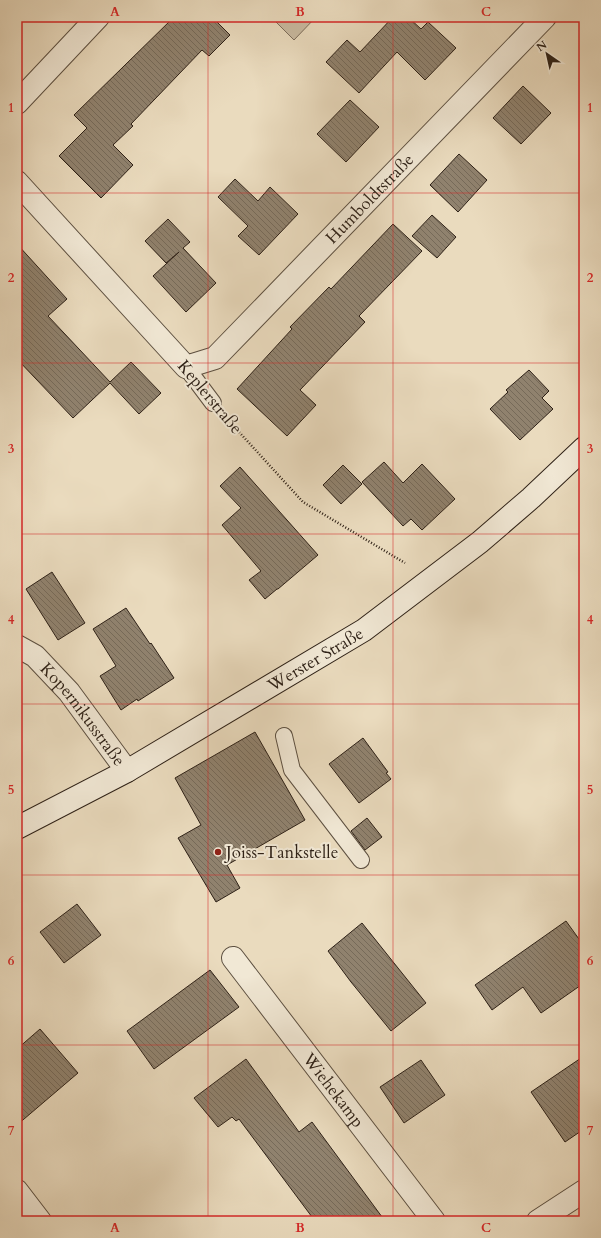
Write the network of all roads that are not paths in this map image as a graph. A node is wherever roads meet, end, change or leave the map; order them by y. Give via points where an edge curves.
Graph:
1 (98, 17) edge
2 (545, 17) edge
3 (17, 103) edge
4 (17, 182) edge
5 (186, 367) junction
6 (213, 403) road end
7 (584, 448) edge
8 (17, 646) edge
9 (284, 736) dead end
10 (128, 771) junction
11 (17, 828) edge
12 (361, 860) dead end
13 (233, 958) dead end
14 (17, 1191) edge
15 (584, 1191) edge
16 (40, 1221) edge
17 (434, 1221) edge
18 (538, 1221) edge

1 - 3 street
2 - 5 street, Humboldtstraße via 215,358
4 - 5 street, Keplerstraße
5 - 6 lane, Keplerstraße
7 - 10 street, Werster Straße via 480,542 364,630
8 - 10 street, Kopernikusstraße via 35,656 69,692
9 - 12 lane via 292,770
10 - 11 street, Werster Straße
13 - 17 street, Wiehekamp
14 - 16 street
15 - 18 street

